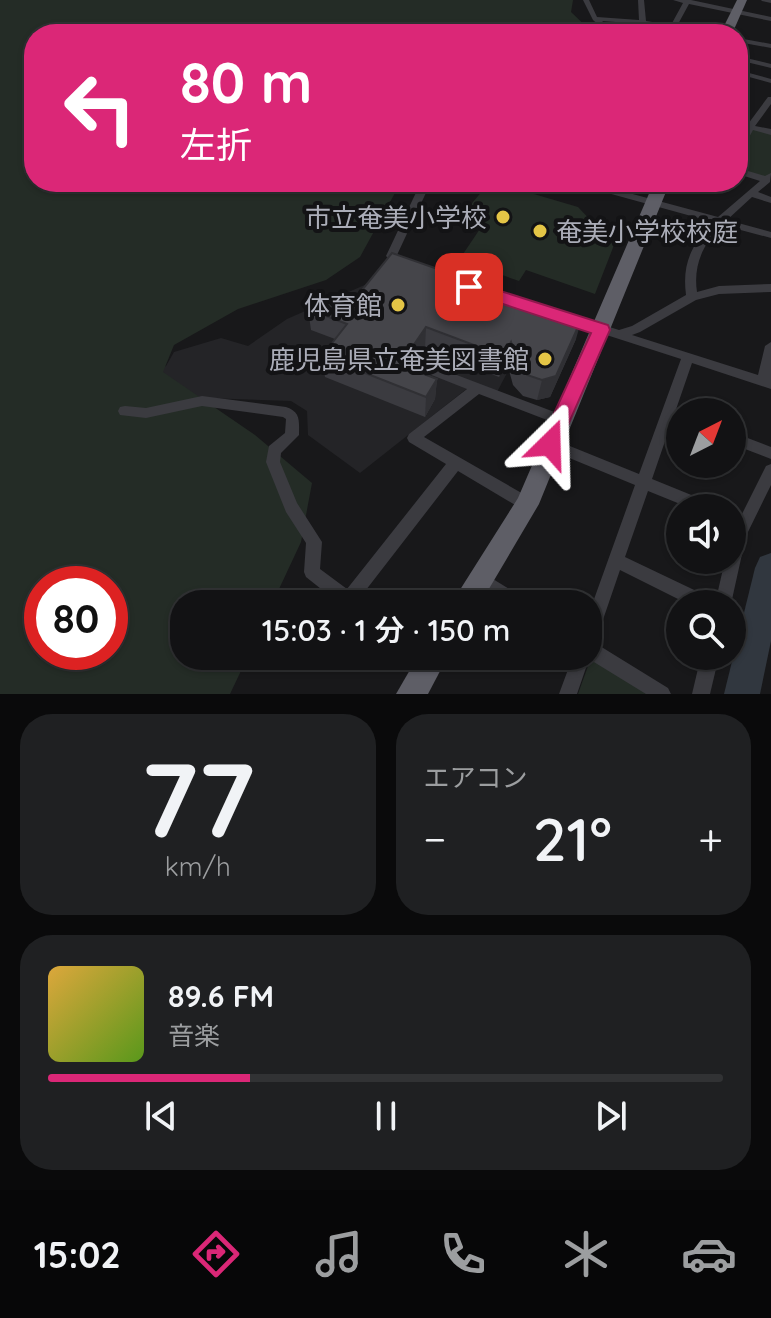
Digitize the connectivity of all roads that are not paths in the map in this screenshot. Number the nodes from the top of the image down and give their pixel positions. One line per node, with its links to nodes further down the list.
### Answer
1 (586, 0): 9 (street)
2 (641, 0): 11 (street)
3 (676, 0): 6 (street)
4 (742, 0): 8 (highway)
5 (764, 0): 7 (street)
6 (687, 1): 8 (street); 14 (street)
7 (771, 1)
8 (736, 12): 10 (street); 15 (highway)
9 (595, 19): 11 (street); 12 (street)
10 (771, 19)
11 (643, 22): 13 (street)
12 (601, 24)
13 (650, 24)
14 (675, 24)
15 (731, 24)
16 (748, 42): 17 (street)
17 (771, 46)
18 (748, 60): 19 (street)
19 (771, 66)
20 (748, 75): 21 (street)
21 (771, 81)
22 (771, 99): 23 (street)
23 (750, 127): 24 (street); 25 (street)
24 (748, 131)
25 (771, 132)
26 (748, 173): 27 (street)
27 (769, 178): 31 (street)
28 (421, 192): 36 (street)
29 (621, 192): 33 (street)
30 (657, 192): 33 (highway)
31 (750, 193): 32 (street); 34 (street)
32 (771, 200)
33 (652, 203): 34 (street); 40 (highway)
34 (720, 221): 35 (street); 39 (street)
35 (771, 235)
36 (409, 267)
37 (450, 281): 40 (street)
38 (771, 288): 39 (street)
39 (692, 297): 40 (street)
40 (610, 332): 42 (street); 48 (highway)
41 (771, 346): 44 (street)
42 (688, 356): 44 (street); 46 (street)
43 (433, 371): 45 (street)
44 (767, 383)
45 (477, 388): 48 (street); 53 (street)
46 (678, 398)
47 (125, 411): 61 (street)
48 (560, 420): 51 (highway)
49 (666, 433): 55 (street)
50 (746, 443): 52 (street)
51 (550, 444): 55 (street); 57 (highway)
52 (771, 453)
53 (456, 462): 57 (street); 62 (street)
54 (771, 470): 58 (street)
55 (643, 482): 56 (street); 59 (street)
56 (672, 494)
57 (527, 504): 60 (highway)
58 (746, 509)
59 (615, 560): 65 (street); 66 (street)
60 (480, 579): 63 (highway); 64 (street)
61 (335, 590)
62 (360, 590)
63 (473, 590)
64 (497, 590)
65 (676, 590)
66 (602, 598)
67 (602, 658): 73 (street)
68 (423, 670): 71 (highway)
69 (577, 670): 72 (street)
70 (707, 670): 74 (street)
71 (411, 694)
72 (568, 694)
73 (662, 694)
74 (701, 694)

